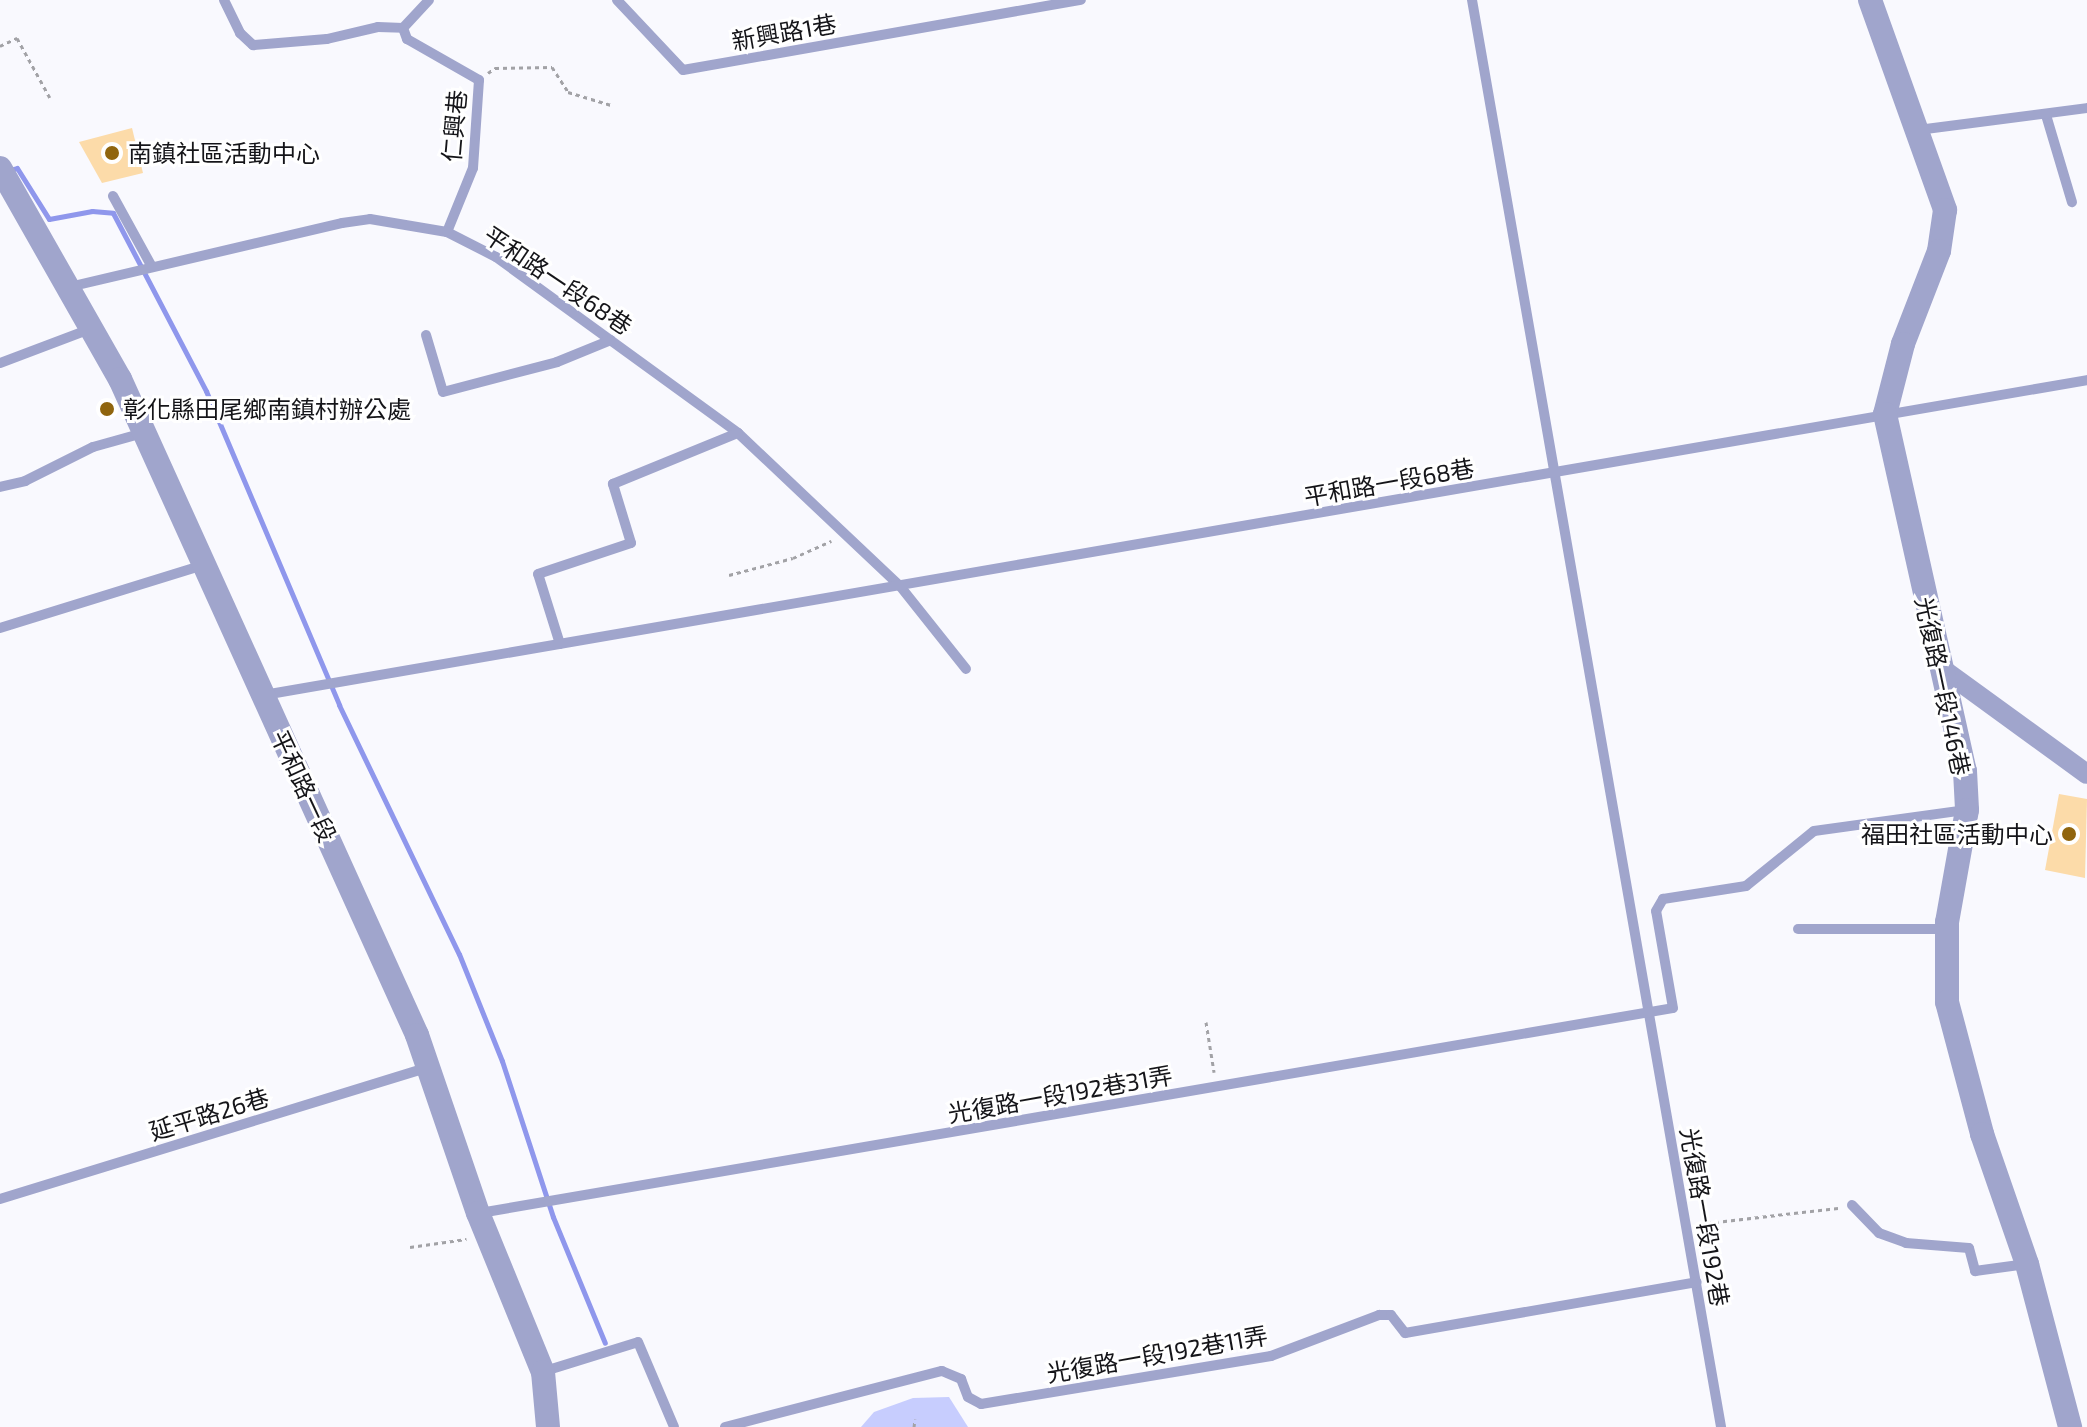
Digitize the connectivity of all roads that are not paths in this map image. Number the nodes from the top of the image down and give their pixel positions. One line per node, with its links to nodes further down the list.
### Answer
1 (224, 0): 7 (lane)
2 (429, 0): 7 (lane)
3 (617, 0): 4 (lane, 新興路1巷)
4 (1081, 0)
5 (1472, 0): 25 (lane, 光復路一段192巷)
6 (1870, 0): 10 (street)
7 (403, 28): 14 (lane, 仁興巷)
8 (2087, 108): 9 (lane)
9 (2046, 115): 10 (lane); 13 (lane)
10 (1918, 130): 22 (street)
11 (0, 168): 16 (street, 平和路一段)
12 (113, 196): 15 (lane)
13 (2072, 202)
14 (447, 232): 15 (lane, 平和路一段68巷); 19 (lane, 平和路一段68巷)
15 (151, 265): 16 (lane, 平和路一段68巷)
16 (69, 287): 17 (street, 平和路一段)
17 (92, 328): 20 (lane); 23 (street, 平和路一段)
18 (426, 335): 19 (lane)
19 (611, 340): 24 (lane, 平和路一段68巷)
20 (0, 363)
21 (2087, 380): 22 (lane, 平和路一段68巷)
22 (1885, 414): 25 (lane, 平和路一段68巷); 31 (street, 光復路一段146巷)
23 (145, 433): 26 (lane); 27 (street, 平和路一段)
24 (738, 433): 28 (lane, 平和路一段68巷); 30 (lane)
25 (1553, 474): 28 (lane, 平和路一段68巷); 38 (lane, 光復路一段192巷)
26 (0, 487)
27 (203, 565): 29 (lane); 33 (street, 平和路一段)
28 (900, 586): 30 (lane, 平和路一段68巷); 32 (lane)
29 (0, 628)
30 (560, 644): 33 (lane, 平和路一段68巷)
31 (1941, 668): 34 (street); 35 (street, 光復路一段146巷)
32 (966, 669)
33 (262, 695): 39 (street, 平和路一段)
34 (2087, 774)
35 (1967, 810): 37 (street, 光復路一段146巷); 38 (lane)
36 (1798, 929): 37 (lane)
37 (1947, 929): 43 (street, 光復路一段146巷)
38 (1649, 1014): 42 (lane, 光復路一段192巷31弄); 44 (lane, 光復路一段192巷)
39 (430, 1067): 40 (lane, 延平路26巷); 42 (street, 平和路一段)
40 (0, 1199)
41 (1852, 1205): 43 (lane)
42 (482, 1225): 45 (street, 平和路一段)
43 (2027, 1264): 51 (street, 光復路一段146巷)
44 (1697, 1282): 49 (lane, 光復路一段192巷11弄); 50 (lane, 光復路一段192巷)
45 (543, 1372): 46 (street, 平和路一段); 48 (lane)
46 (548, 1416): 47 (lane)
47 (564, 1427)
48 (674, 1427)
49 (725, 1427)
50 (1721, 1427)
51 (2070, 1427)

